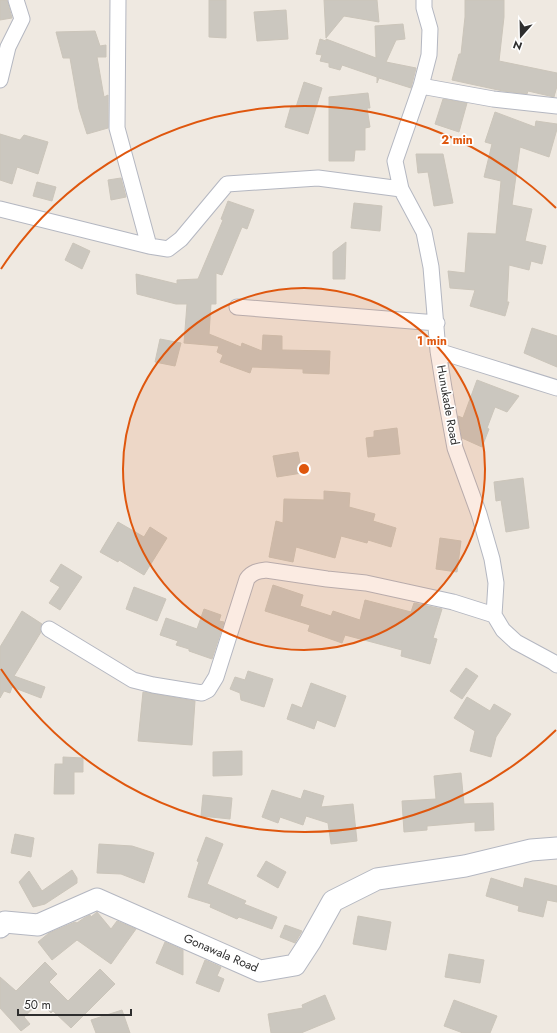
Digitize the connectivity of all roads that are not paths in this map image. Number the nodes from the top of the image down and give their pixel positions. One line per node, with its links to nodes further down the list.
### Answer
1 (16, 0): 4 (street)
2 (118, 0): 9 (street)
3 (424, 0): 5 (street, Hunukade Road)
4 (0, 80)
5 (420, 86): 6 (street); 7 (street, Hunukade Road)
6 (557, 106)
7 (401, 188): 9 (street); 11 (street, Hunukade Road)
8 (0, 209): 9 (street)
9 (148, 246)
10 (237, 307): 11 (street)
11 (437, 323): 12 (street, Hunukade Road)
12 (438, 351): 13 (street); 14 (street, Hunukade Road)
13 (557, 388)
14 (494, 615): 15 (street); 16 (street)
15 (49, 629)
16 (557, 665)
17 (557, 848): 18 (street, Gonawala Road)
18 (0, 927)

